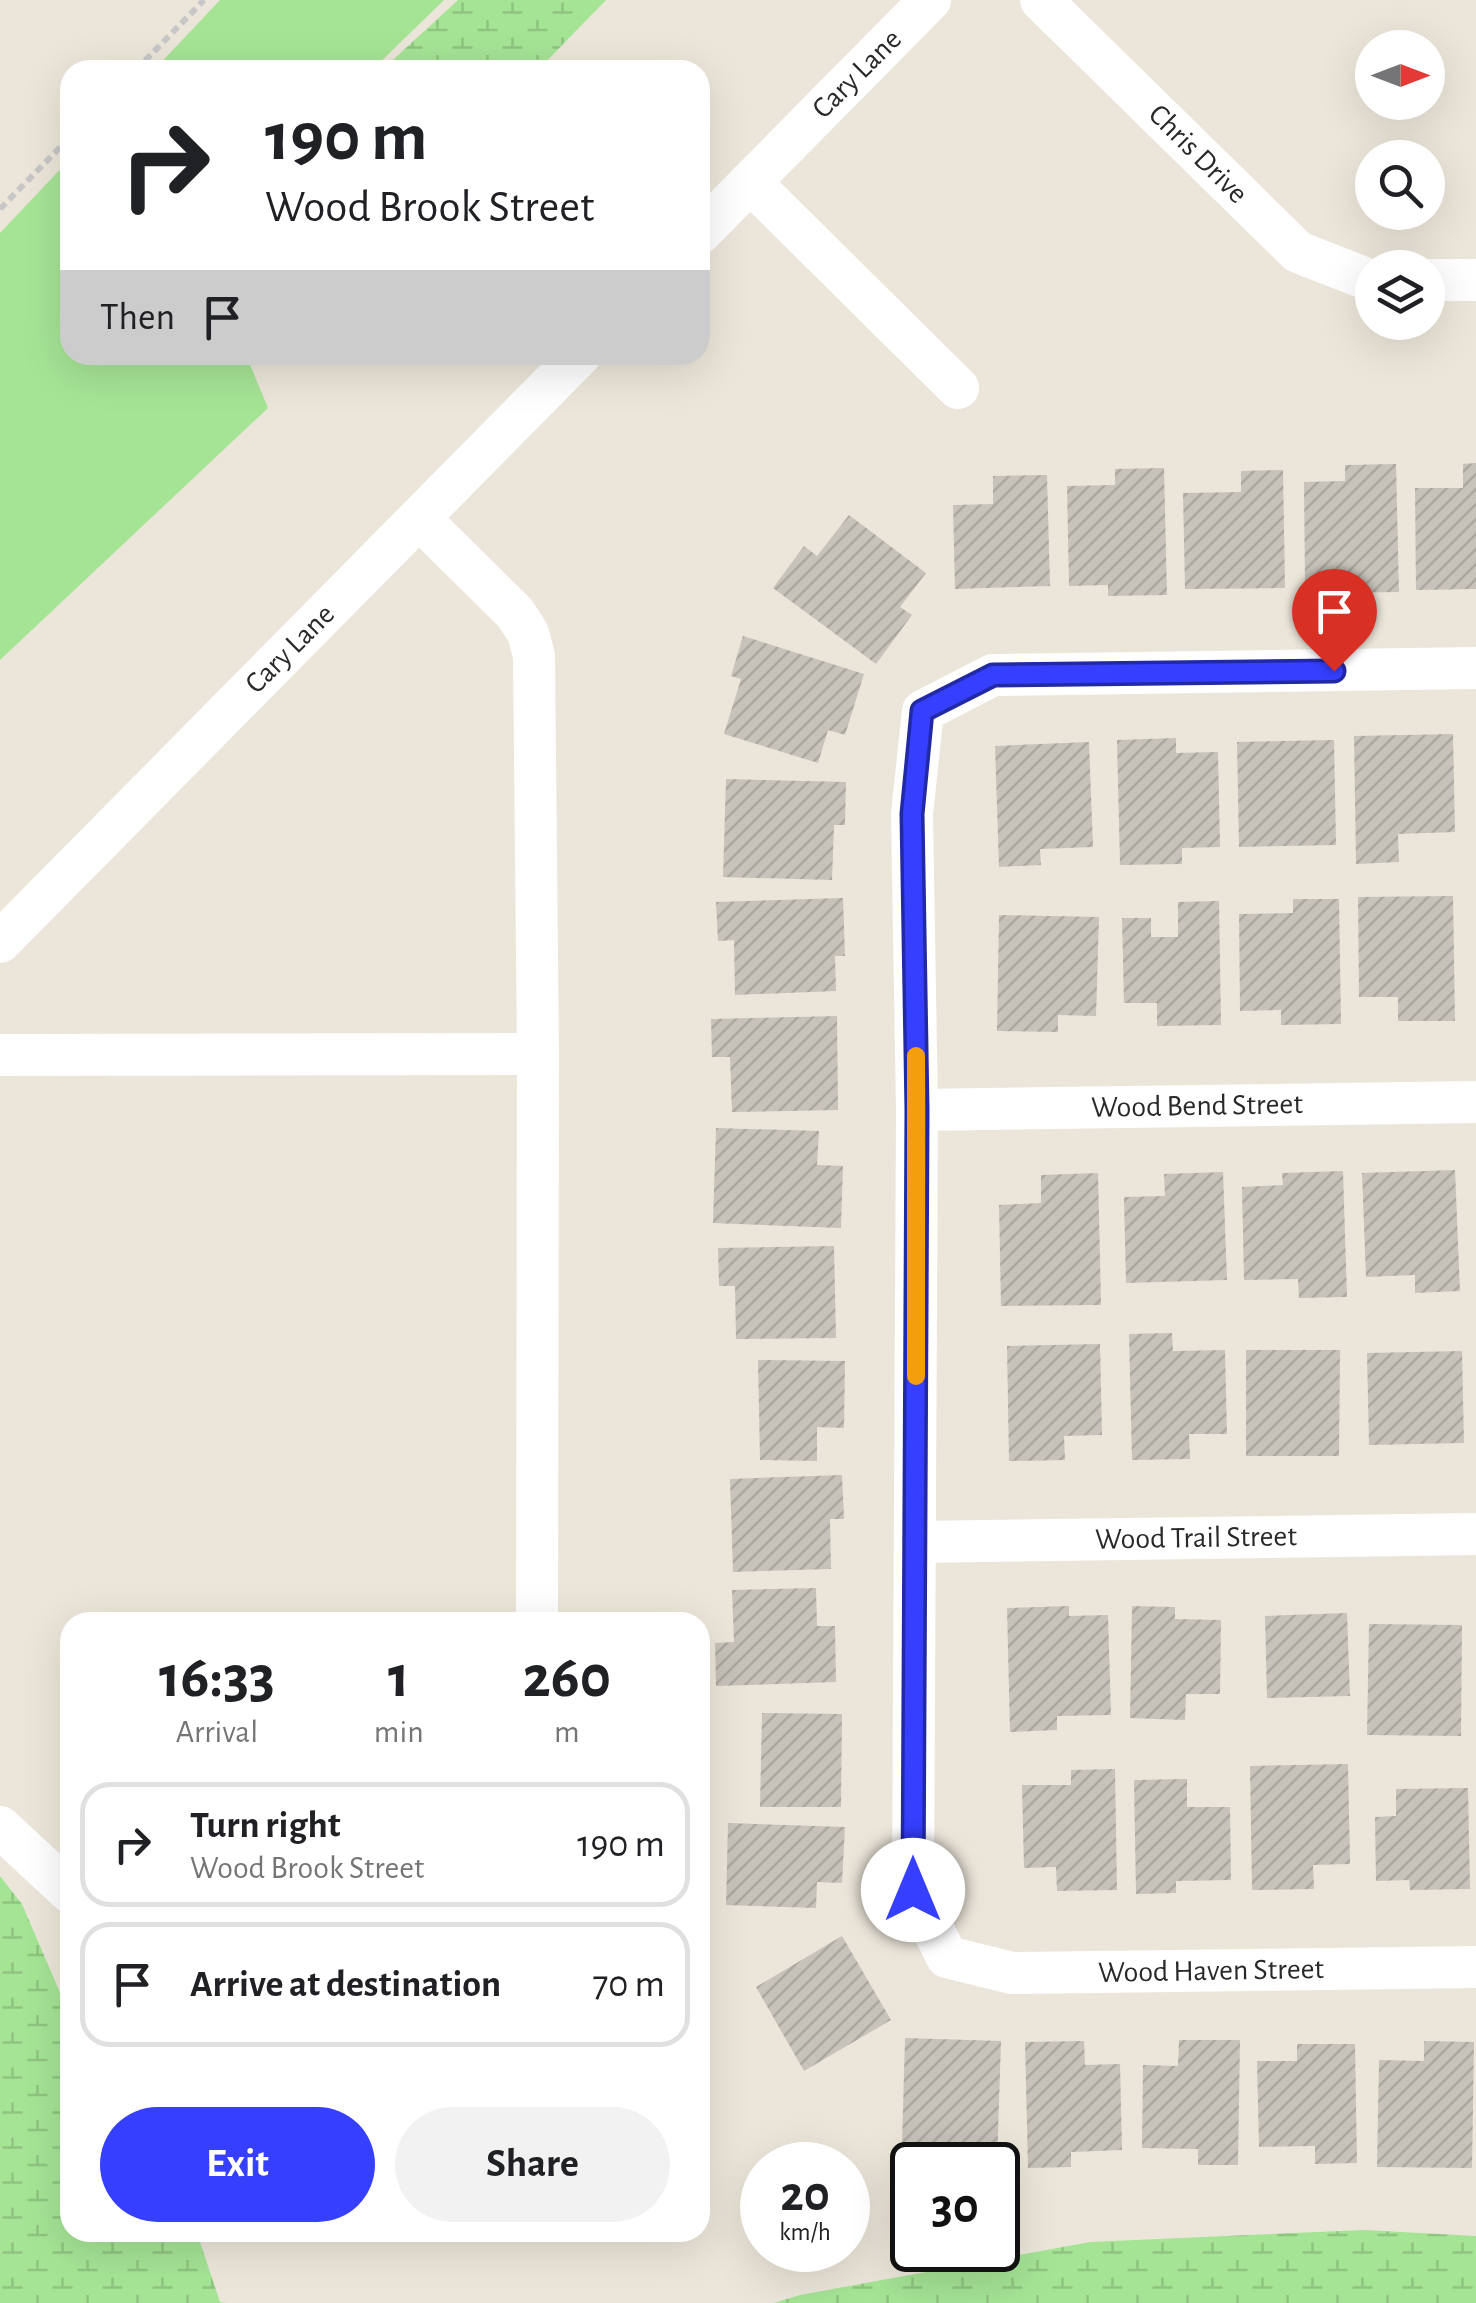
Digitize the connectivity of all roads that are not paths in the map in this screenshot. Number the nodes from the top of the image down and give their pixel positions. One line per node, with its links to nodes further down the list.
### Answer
1 (930, 0): 3 (street, Cary Lane)
2 (1042, 0): 5 (street, Chris Drive)
3 (750, 182): 4 (street, Cary Lane); 9 (street)
4 (710, 223)
5 (1355, 274)
6 (1445, 280): 7 (street)
7 (1476, 280)
8 (570, 365): 10 (street, Cary Lane)
9 (958, 388)
10 (419, 518): 12 (street, Cary Lane); 13 (street)
11 (1476, 668): 16 (street)
12 (0, 942)
13 (538, 1054): 14 (street); 19 (street)
14 (0, 1056)
15 (1476, 1102): 16 (street, Wood Bend Street)
16 (917, 1110): 18 (street)
17 (1476, 1534): 18 (street, Wood Trail Street)
18 (915, 1542): 22 (street, Wood Haven Street)
19 (536, 1612)
20 (0, 1827): 21 (street)
21 (60, 1883)
22 (1476, 1968)

